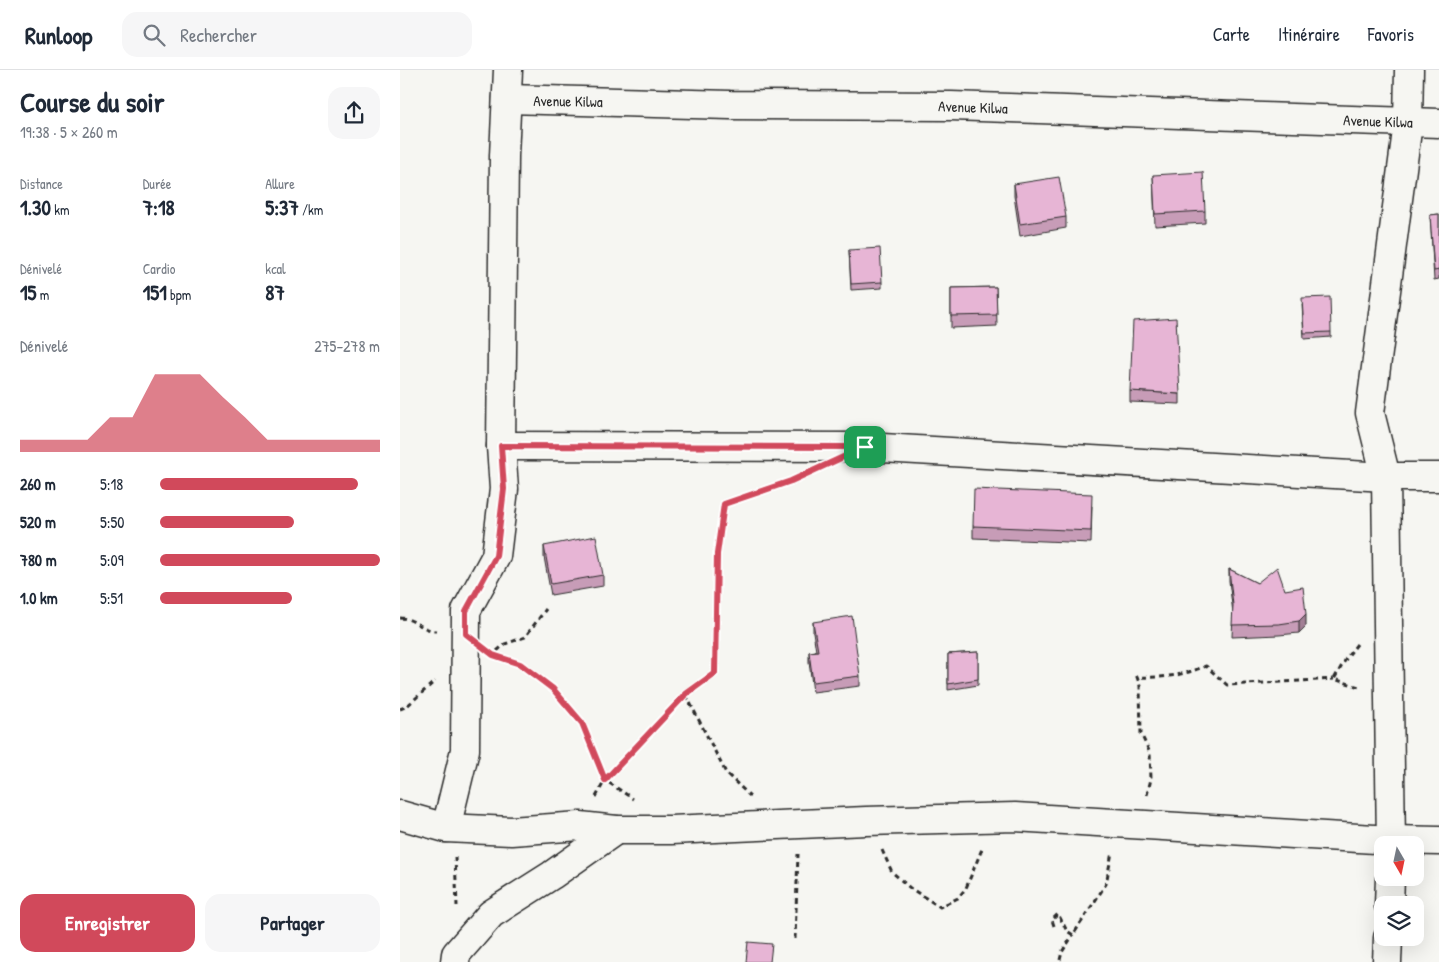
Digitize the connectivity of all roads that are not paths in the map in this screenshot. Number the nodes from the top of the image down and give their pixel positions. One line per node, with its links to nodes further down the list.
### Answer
1 (508, 70): 3 (street)
2 (1409, 70): 4 (street)
3 (507, 99): 4 (street, Avenue Kilwa); 6 (street)
4 (1408, 123): 5 (street, Avenue Kilwa); 7 (street)
5 (1439, 123)
6 (501, 446): 7 (street); 10 (street)
7 (1386, 477): 8 (street); 12 (street)
8 (1439, 477)
9 (400, 815): 10 (street)
10 (446, 828): 11 (street)
11 (616, 830): 13 (street); 17 (street)
12 (1391, 836)
13 (1374, 841)
14 (1424, 841): 15 (street)
15 (1439, 841)
16 (1388, 946): 18 (street)
17 (456, 958)
18 (1387, 962)

